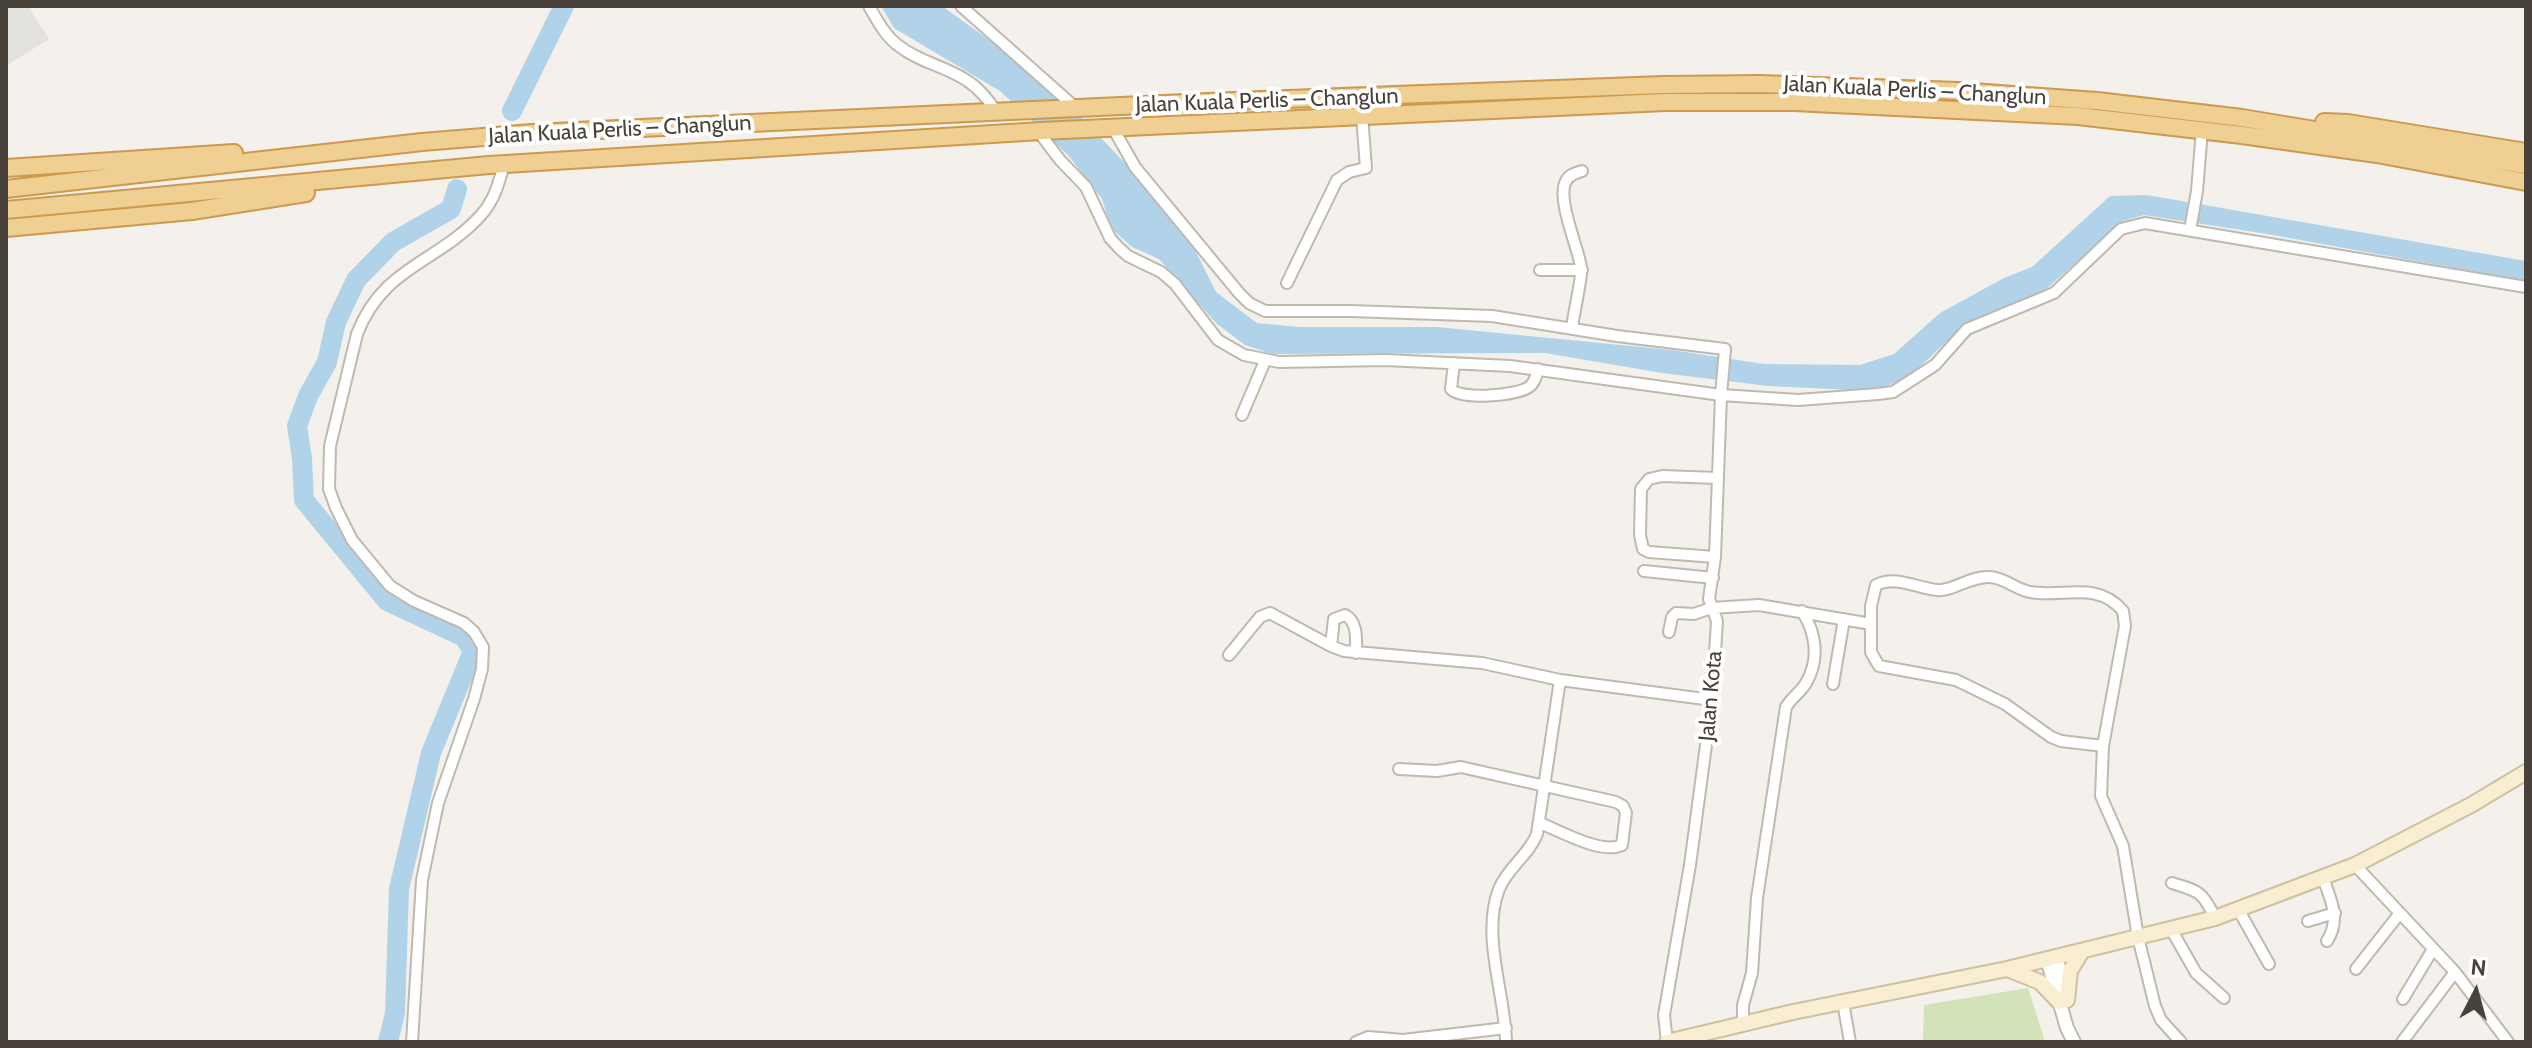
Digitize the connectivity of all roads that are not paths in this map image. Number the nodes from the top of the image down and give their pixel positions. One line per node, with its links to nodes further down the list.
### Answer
1 (869, 6): 4 (street)
2 (961, 6): 3 (street)
3 (1075, 108): 4 (highway, Jalan Kuala Perlis – Changlun); 6 (highway, Jalan Kuala Perlis – Changlun)
4 (999, 112): 10 (highway, Jalan Kuala Perlis – Changlun)
5 (1362, 115): 7 (highway, Jalan Kuala Perlis – Changlun); 8 (highway, Jalan Kuala Perlis – Changlun); 23 (street)
6 (2242, 118): 11 (highway); 16 (highway, Jalan Kuala Perlis – Changlun)
7 (1107, 129): 9 (highway, Jalan Kuala Perlis – Changlun); 25 (street)
8 (2202, 130): 16 (highway, Jalan Kuala Perlis – Changlun); 19 (street)
9 (1040, 131): 12 (highway, Jalan Kuala Perlis – Changlun); 26 (street)
10 (411, 143): 13 (highway); 17 (highway, Jalan Kuala Perlis – Changlun)
11 (2526, 152)
12 (497, 165): 14 (highway, Jalan Kuala Perlis – Changlun); 77 (street)
13 (6, 166)
14 (449, 170): 18 (highway, Jalan Kuala Perlis – Changlun); 20 (highway)
15 (1582, 171): 22 (street)
16 (2525, 178)
17 (6, 189)
18 (6, 210)
19 (2191, 227): 24 (street); 29 (street)
20 (6, 228)
21 (1540, 270): 22 (street)
22 (1582, 270): 25 (street)
23 (1287, 283)
24 (2526, 287)
25 (1572, 329): 29 (street, Jalan Kota)
26 (1265, 361): 27 (street); 30 (street)
27 (1454, 363): 28 (street); 28 (street)
28 (1538, 369): 29 (street)
29 (1721, 395): 31 (street, Jalan Kota)
30 (1242, 415)
31 (1718, 478): 32 (street, Jalan Kota); 32 (street)
32 (1715, 557): 34 (street, Jalan Kota)
33 (1644, 571): 34 (street)
34 (1713, 578): 35 (street, Jalan Kota)
35 (1711, 608): 36 (street); 39 (street); 45 (street, Jalan Kota)
36 (1802, 611): 37 (street); 73 (street)
37 (1844, 619): 38 (street); 44 (street)
38 (1871, 624): 46 (street); 46 (street)
39 (1669, 632)
40 (1331, 646): 41 (street); 41 (street); 42 (street)
41 (1356, 653): 43 (street)
42 (1229, 655)
43 (1560, 680): 45 (street); 49 (street)
44 (1833, 684)
45 (1712, 700): 80 (street, Jalan Kota)
46 (2103, 746): 60 (street)
47 (1399, 769): 49 (street)
48 (2526, 772): 51 (main road)
49 (1545, 786): 50 (street); 50 (street)
50 (1540, 823): 75 (street)
51 (2355, 865): 52 (main road); 56 (street)
52 (2323, 878): 54 (main road); 55 (street)
53 (2172, 883): 57 (street)
54 (2238, 909): 57 (main road); 65 (street)
55 (2335, 913): 58 (street); 61 (street)
56 (2400, 913): 62 (street); 67 (street)
57 (2215, 918): 59 (main road)
58 (2308, 921)
59 (2171, 929): 60 (main road); 69 (street)
60 (2138, 937): 63 (main road); 83 (street)
61 (2327, 941)
62 (2433, 949): 68 (street); 70 (street)
63 (2082, 951): 64 (main road); 71 (main road)
64 (2052, 958): 66 (main road); 71 (street)
65 (2269, 964)
66 (2007, 969): 71 (main road); 72 (main road)
67 (2356, 969)
68 (2455, 972): 84 (street); 85 (street)
69 (2224, 998)
70 (2403, 999)
71 (2063, 1001): 76 (street)
72 (1843, 1002): 73 (main road); 82 (street)
73 (1743, 1023): 74 (main road)
74 (1724, 1027): 80 (main road); 81 (street)
75 (1506, 1028): 78 (street); 79 (street)
76 (2074, 1039)
77 (412, 1042)
78 (1356, 1042)
79 (1506, 1042)
80 (1667, 1042)
81 (1729, 1042)
82 (1850, 1042)
83 (2181, 1042)
84 (2402, 1042)
85 (2508, 1042)

